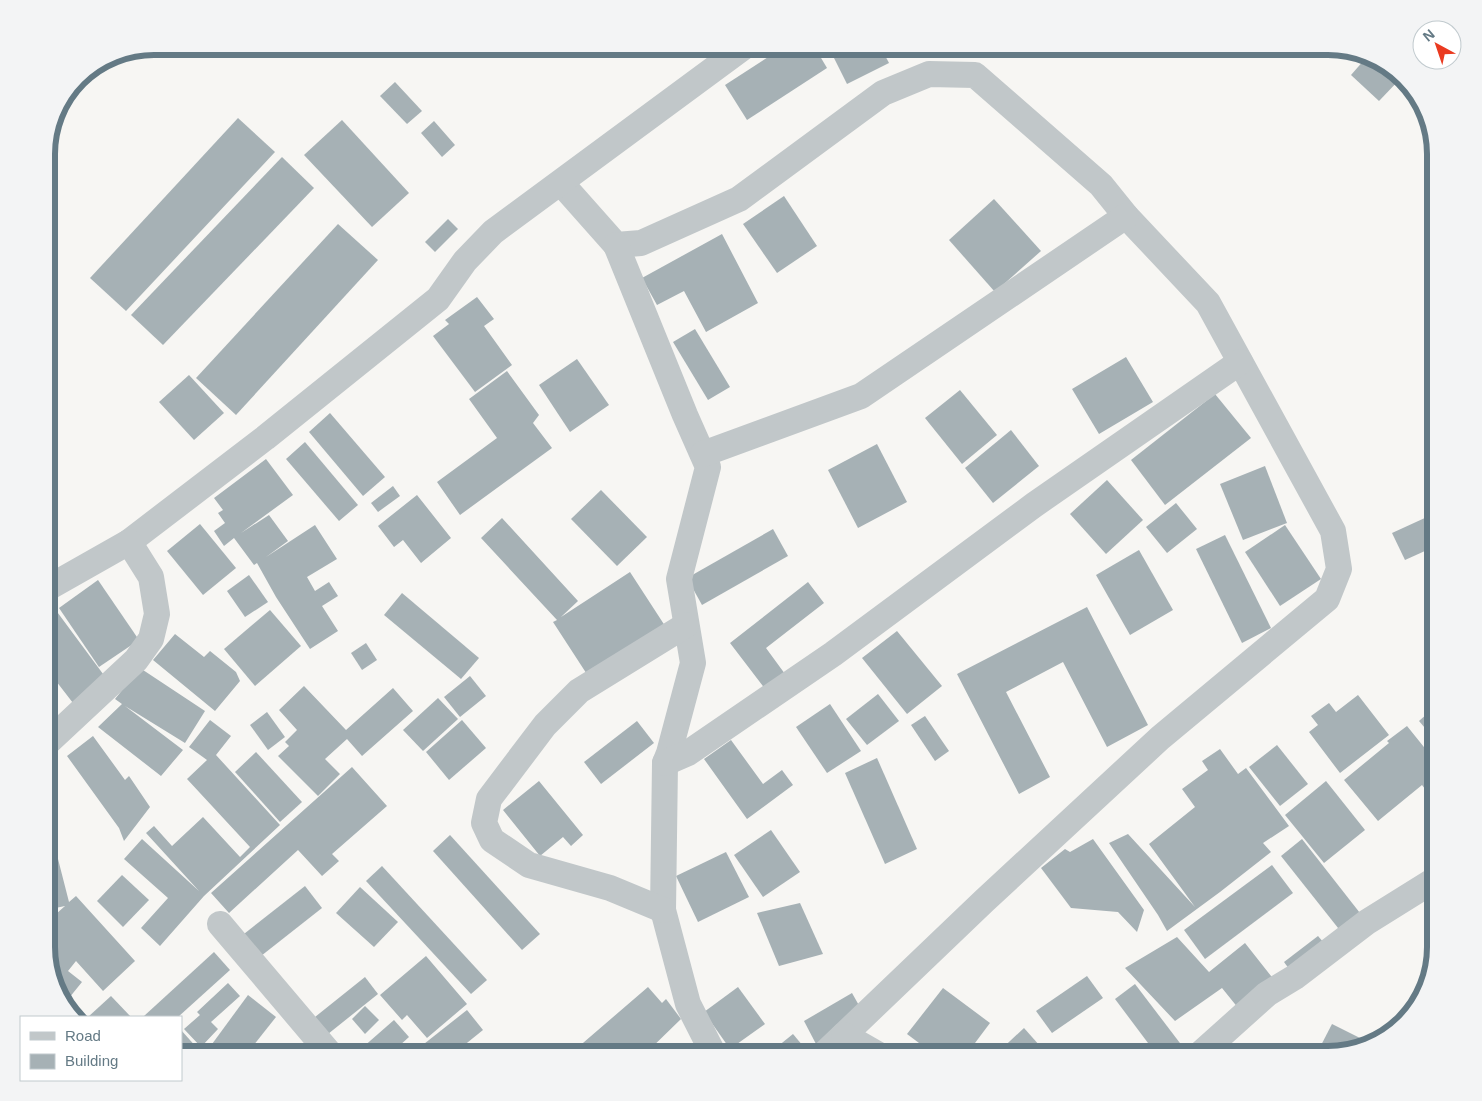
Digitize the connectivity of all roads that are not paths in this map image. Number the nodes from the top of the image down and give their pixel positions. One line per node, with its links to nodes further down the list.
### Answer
1 (733, 55): 2 (street)
2 (561, 183): 4 (street); 7 (street)
3 (1126, 216): 4 (street); 5 (street); 6 (street)
4 (616, 245): 6 (street)
5 (1240, 362): 11 (street); 15 (street)
6 (703, 454): 9 (street)
7 (129, 542): 8 (street); 10 (street)
8 (55, 584)
9 (686, 625): 11 (street); 13 (street)
10 (55, 736)
11 (665, 763): 13 (street)
12 (1427, 885): 20 (street)
13 (664, 910): 17 (street)
14 (220, 924): 16 (street)
15 (844, 1035): 18 (street); 19 (street)
16 (323, 1046)
17 (709, 1046)
18 (832, 1046)
19 (863, 1046)
20 (1209, 1046)

